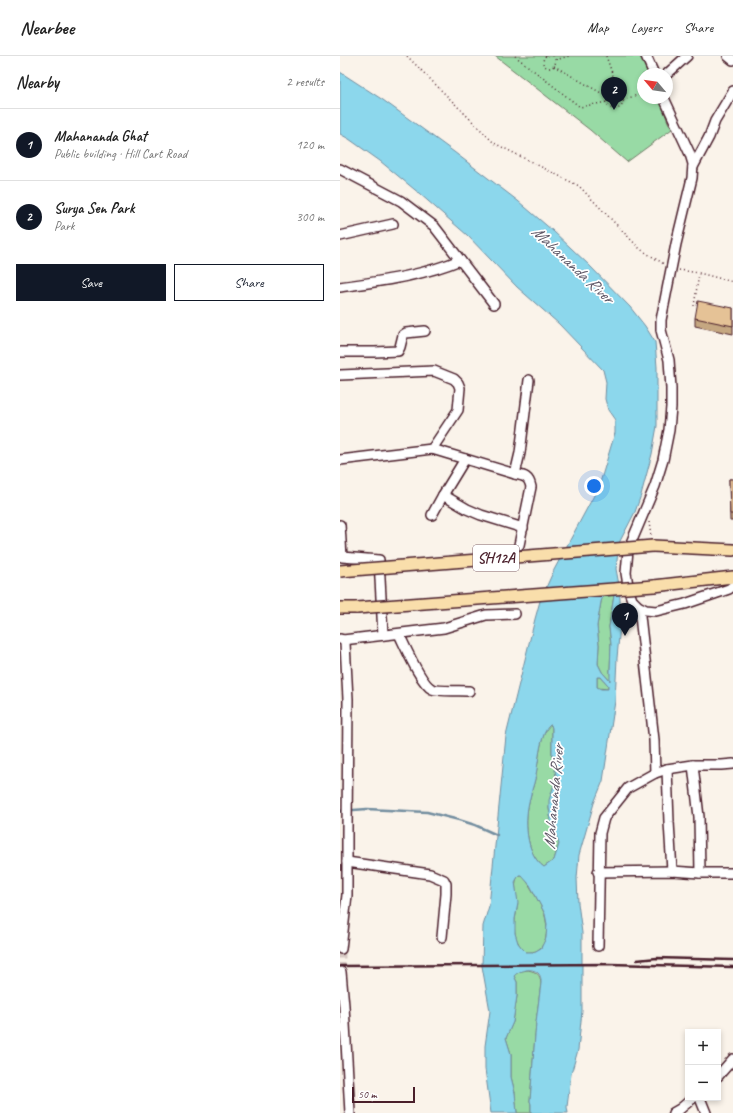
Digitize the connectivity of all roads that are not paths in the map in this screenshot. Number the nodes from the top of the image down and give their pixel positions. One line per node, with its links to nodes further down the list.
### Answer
1 (646, 56): 5 (street)
2 (686, 56): 6 (street)
3 (728, 56): 4 (street)
4 (733, 60)
5 (651, 68)
6 (673, 68)
7 (733, 91): 9 (street)
8 (667, 104): 9 (street)
9 (693, 167): 33 (street)
10 (340, 168): 13 (street)
11 (393, 224): 12 (street)
12 (340, 236)
13 (460, 260): 14 (street); 15 (street)
14 (340, 287)
15 (494, 304)
16 (425, 331): 17 (street)
17 (340, 352)
18 (340, 375): 20 (street)
19 (529, 380): 23 (street)
20 (432, 449): 21 (street); 22 (street)
21 (465, 459): 23 (street); 24 (street)
22 (340, 460)
23 (516, 474): 27 (street)
24 (443, 495): 25 (street); 27 (street)
25 (432, 515)
26 (340, 525): 37 (street)
27 (523, 528): 28 (street)
28 (519, 544)
29 (733, 550): 30 (main road, SH12A, bridge)
30 (340, 571)
31 (733, 577): 34 (main road, bridge)
32 (733, 586): 33 (street)
33 (639, 607): 44 (street)
34 (340, 608)
35 (515, 614): 36 (street)
36 (399, 634): 37 (street); 39 (street)
37 (383, 635): 38 (street)
38 (341, 639): 40 (street)
39 (469, 690)
40 (343, 761): 45 (street)
41 (692, 764): 42 (street); 43 (street); 48 (street)
42 (733, 764)
43 (667, 769): 44 (street); 46 (street)
44 (654, 773): 47 (street)
45 (345, 858): 50 (street); 52 (street)
46 (672, 871): 47 (street); 48 (street)
47 (598, 872): 51 (street)
48 (700, 873): 49 (street)
49 (733, 873)
50 (442, 937)
51 (598, 946)
52 (341, 949)
53 (341, 972): 58 (street)
54 (733, 1059): 55 (street)
55 (721, 1073)
56 (689, 1101): 59 (street)
57 (701, 1101): 60 (street)
58 (350, 1113)
59 (673, 1113)
60 (706, 1113)

